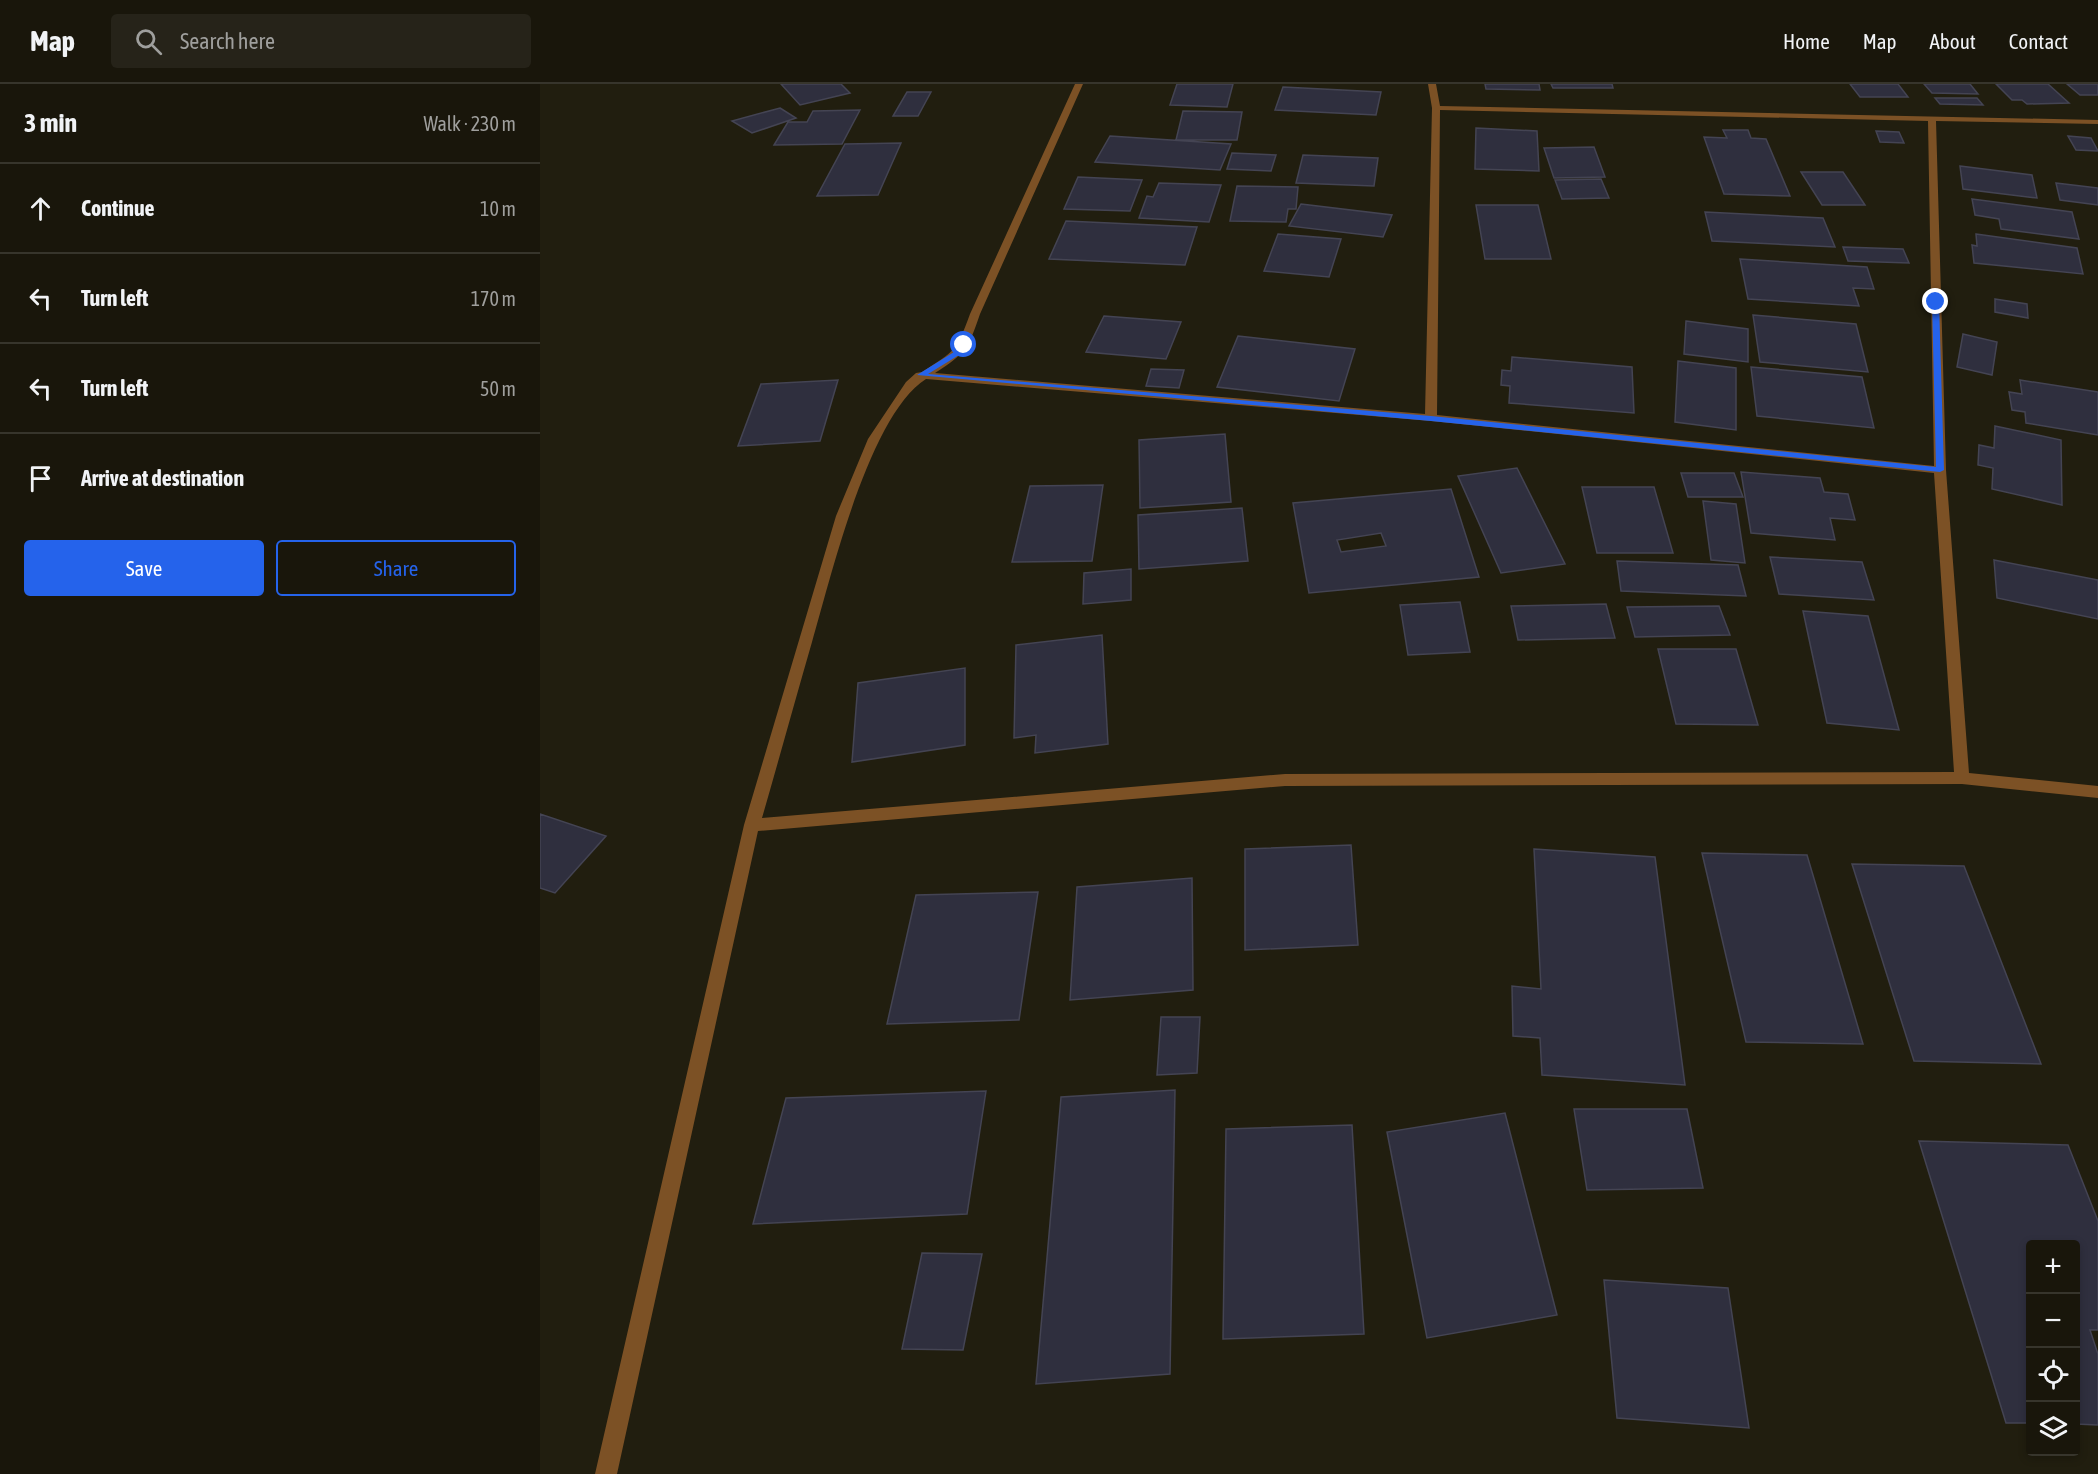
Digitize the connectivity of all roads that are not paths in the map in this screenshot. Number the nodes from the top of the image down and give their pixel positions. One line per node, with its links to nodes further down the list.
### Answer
1 (1079, 84): 6 (street)
2 (1432, 84): 3 (street)
3 (1436, 108): 4 (street); 7 (street)
4 (1932, 118): 5 (street); 8 (street)
5 (2098, 122)
6 (920, 375): 7 (street); 11 (street)
7 (1431, 418): 8 (street)
8 (1940, 470): 9 (street)
9 (1962, 778): 10 (street); 11 (street)
10 (2098, 792)
11 (753, 825): 12 (street)
12 (606, 1474)

